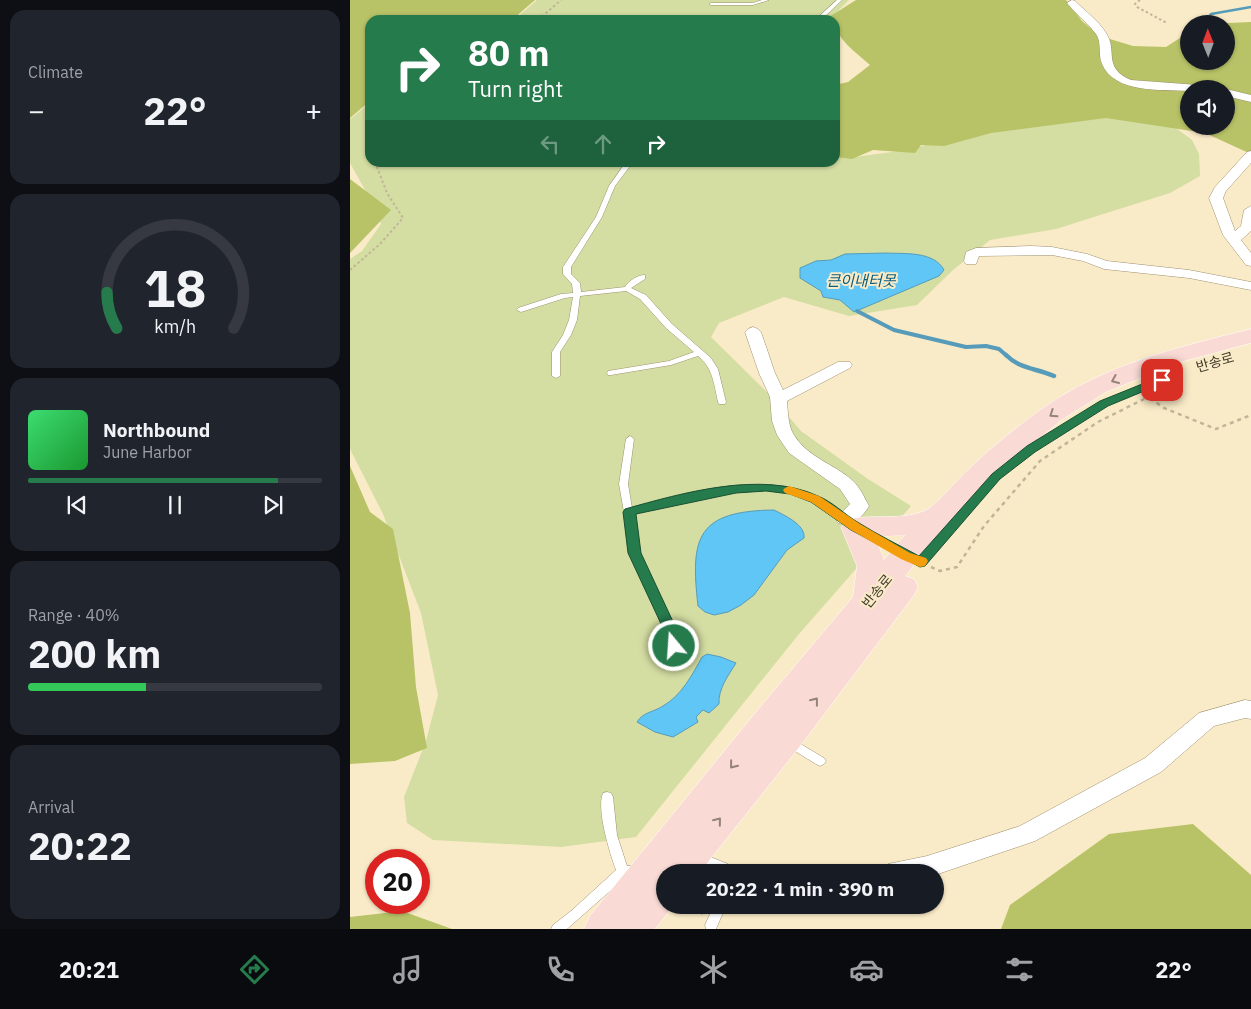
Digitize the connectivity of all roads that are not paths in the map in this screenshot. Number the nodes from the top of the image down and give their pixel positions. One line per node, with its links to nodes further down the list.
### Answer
1 (768, 0): 4 (lane)
2 (840, 0): 5 (lane)
3 (1072, 3): 6 (street)
4 (710, 4)
5 (824, 15)
6 (1180, 87)
7 (1235, 94): 8 (street)
8 (1251, 98)
9 (1251, 155): 12 (street)
10 (626, 167): 18 (lane)
11 (1251, 210): 12 (street)
12 (1233, 240): 14 (street)
13 (971, 261): 16 (street)
14 (1251, 262)
15 (642, 277): 17 (lane)
16 (1251, 286)
17 (628, 289): 18 (lane); 22 (lane)
18 (577, 294): 19 (lane); 25 (lane)
19 (521, 310)
20 (753, 332): 26 (street)
21 (1247, 347): 30 (main road, 반송로, one-way to 30); 32 (main road, 반송로)
22 (698, 353): 24 (lane); 27 (lane)
23 (844, 365): 26 (street)
24 (612, 373)
25 (556, 376)
26 (779, 399): 31 (street)
27 (722, 402)
28 (630, 439): 29 (lane)
29 (629, 512): 31 (lane); 34 (lane)
30 (938, 516): 31 (main road); 32 (main road, 반송로)
31 (850, 523): 32 (lane); 33 (main road)
32 (913, 559): 33 (main road, 반송로); 36 (main road, 반송로, one-way to 32)
33 (868, 602): 40 (main road, 반송로, one-way to 40)
34 (674, 646)
35 (1251, 710): 42 (street)
36 (785, 740): 37 (lane); 41 (main road, 반송로, one-way to 36)
37 (820, 761)
38 (607, 797): 39 (lane)
39 (657, 864)
40 (686, 864)
41 (687, 864)
42 (936, 864)
43 (656, 882): 46 (lane)
44 (656, 891): 47 (main road, 반송로)
45 (656, 900): 48 (main road, 반송로)
46 (557, 929)
47 (604, 929)
48 (630, 929)

